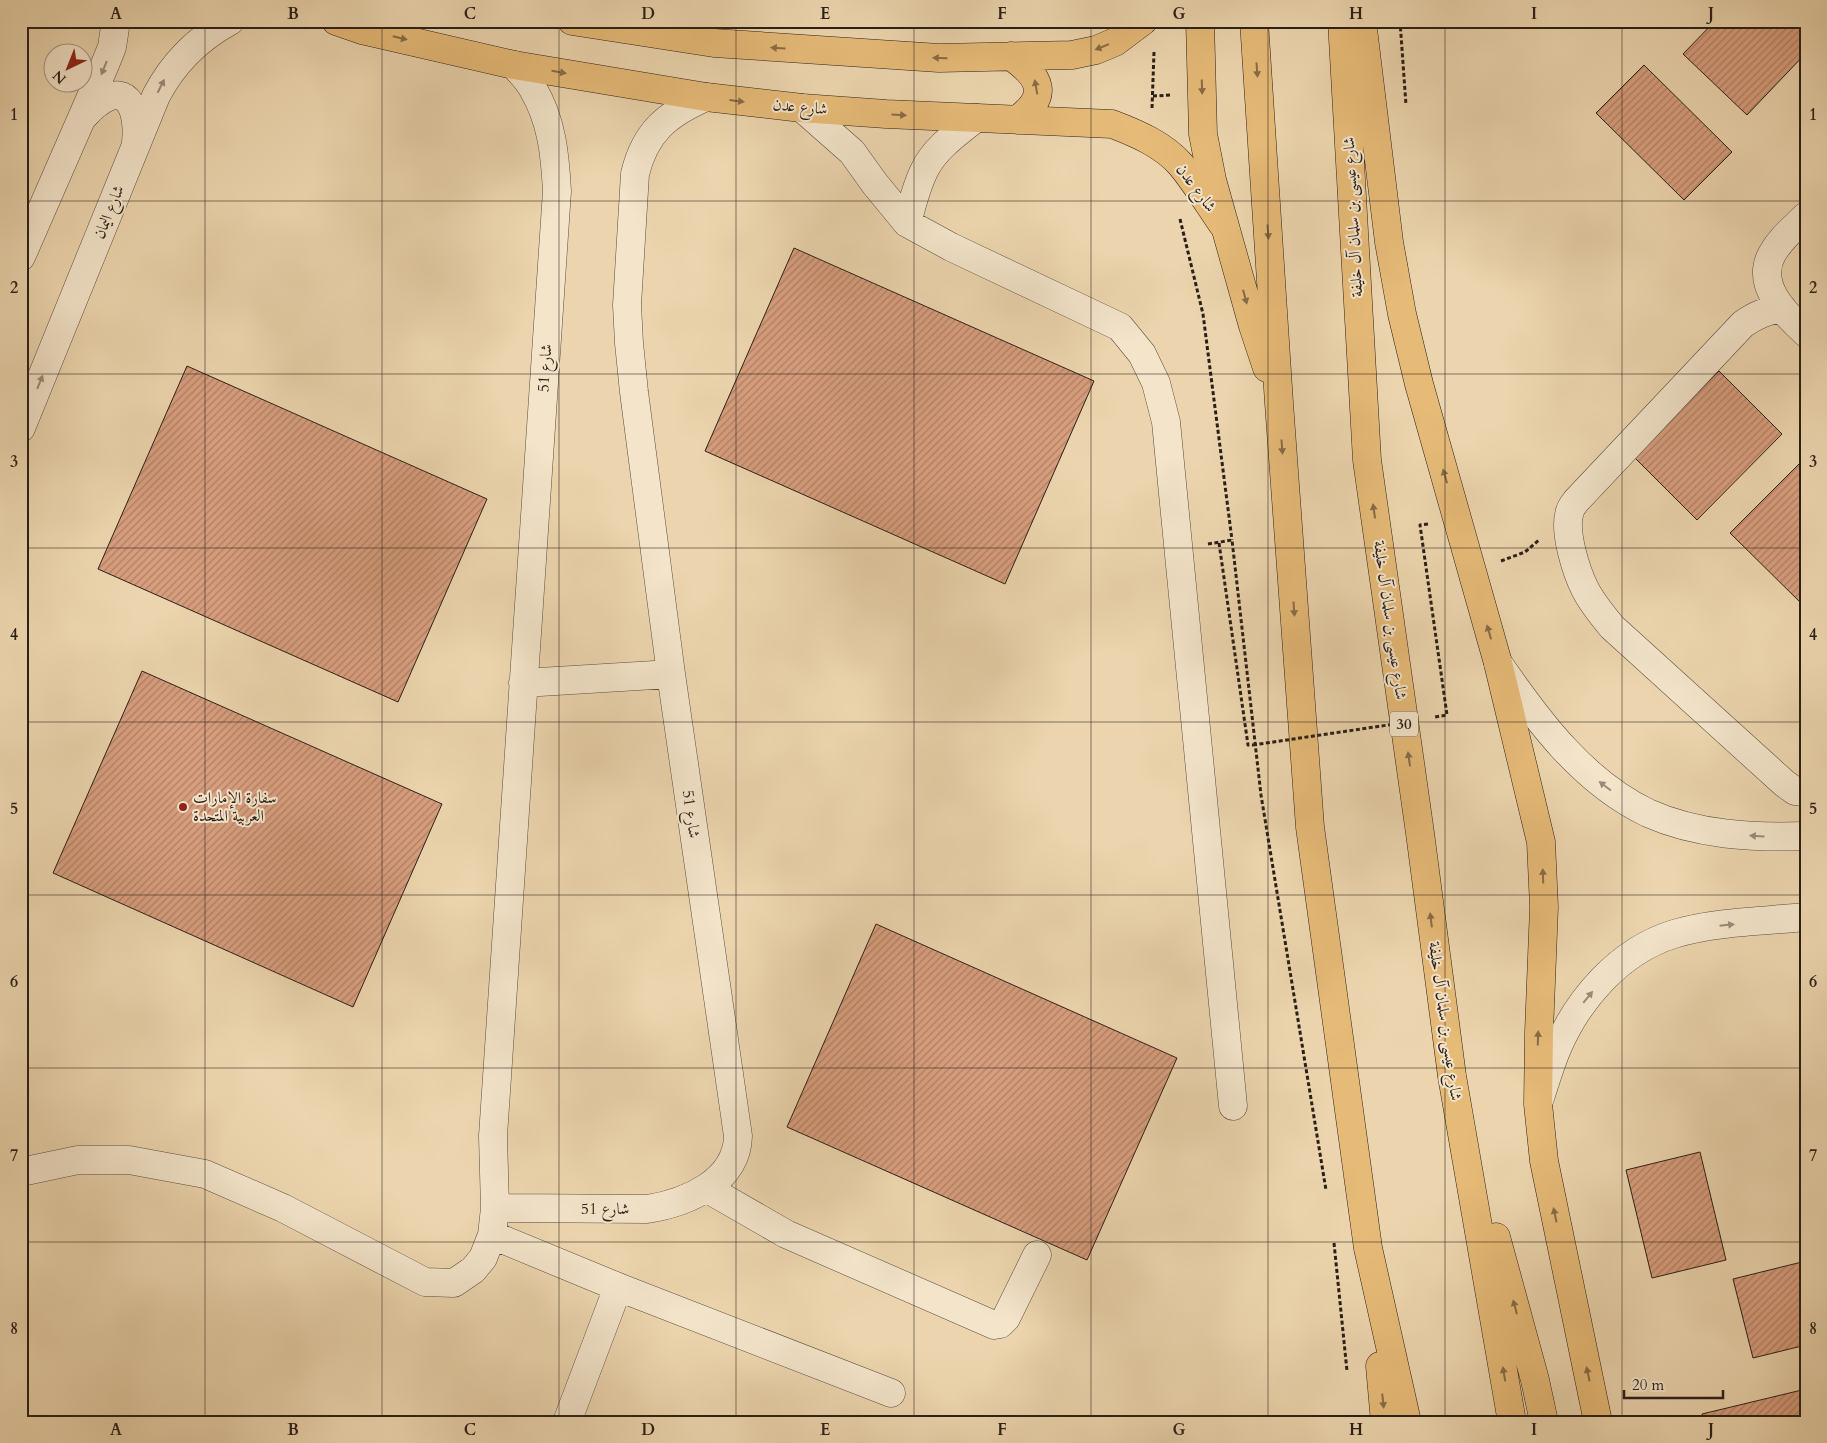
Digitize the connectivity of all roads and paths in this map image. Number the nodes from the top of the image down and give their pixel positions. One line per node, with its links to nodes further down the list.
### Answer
1 (116, 21): 19 (street, one-way to 19)
2 (230, 21): 22 (street, شارع اليمان, one-way to 2)
3 (336, 21): 11 (main road, شارع عدن)
4 (430, 21): 12 (main road)
5 (572, 21): 14 (main road, one-way to 5)
6 (1143, 21): 14 (main road, one-way to 14)
7 (1200, 21): 26 (main road, one-way to 26)
8 (1254, 21): 30 (main road, one-way to 30)
9 (1342, 21): 44 (main road, شارع عيسى بن سلمان آل خليفة / 30, one-way to 9)
10 (1362, 21): 36 (main road, one-way to 10)
11 (371, 26): 12 (main road, شارع عدن, one-way to 12)
12 (446, 49): 15 (main road, شارع عدن)
13 (1154, 49): 21 (path)
14 (1011, 56): 20 (main road, one-way to 14)
15 (514, 64): 16 (main road, شارع عدن, one-way to 16); 38 (street, شارع 51)
16 (706, 97): 17 (main road, شارع عدن, one-way to 17); 37 (street, شارع 51)
17 (802, 108): 18 (main road, شارع عدن, one-way to 18); 25 (street)
18 (976, 118): 20 (main road, شارع عدن); 25 (street)
19 (81, 120): 22 (street); 27 (street)
20 (1017, 120): 21 (main road, شارع عدن)
21 (1152, 142): 26 (main road, شارع عدن)
22 (135, 148): 31 (street, شارع اليمان, one-way to 22)
23 (1177, 210): 34 (path)
24 (1806, 216): 28 (street)
25 (907, 223): 46 (street)
26 (1226, 230): 30 (main road, one-way to 30)
27 (21, 257)
28 (1782, 308): 29 (street); 32 (street)
29 (1806, 333)
30 (1279, 403): 53 (main road, one-way to 53)
31 (21, 428)
32 (1570, 511): 35 (path); 41 (street)
33 (1420, 526): 39 (path)
34 (1232, 540): 40 (path, bridge); 49 (path)
35 (1494, 560)
36 (1498, 663): 42 (street, one-way to 36); 45 (main road, one-way to 36)
37 (671, 674): 38 (street); 48 (street, شارع 51)
38 (523, 682): 50 (street, شارع 51)
39 (1447, 716)
40 (1415, 721)
41 (1806, 792)
42 (1806, 836)
43 (1806, 917): 45 (street, one-way to 43)
44 (1452, 1076): 61 (main road, شارع عيسى بن سلمان آل خليفة / 30, one-way to 44); 62 (main road, one-way to 44)
45 (1538, 1104): 63 (main road, one-way to 45)
46 (1233, 1106)
47 (21, 1172): 51 (street)
48 (706, 1188): 50 (street, شارع 51); 54 (street)
49 (1328, 1198)
50 (495, 1208): 51 (street)
51 (492, 1235): 55 (street)
52 (1333, 1238): 56 (path)
53 (1368, 1248): 59 (main road, one-way to 59); 60 (main road)
54 (1036, 1255)
55 (618, 1287): 57 (street); 58 (street)
56 (1347, 1373)
57 (891, 1393)
58 (567, 1422)
59 (1385, 1422)
60 (1407, 1422)
61 (1512, 1422)
62 (1544, 1422)
63 (1598, 1422)

